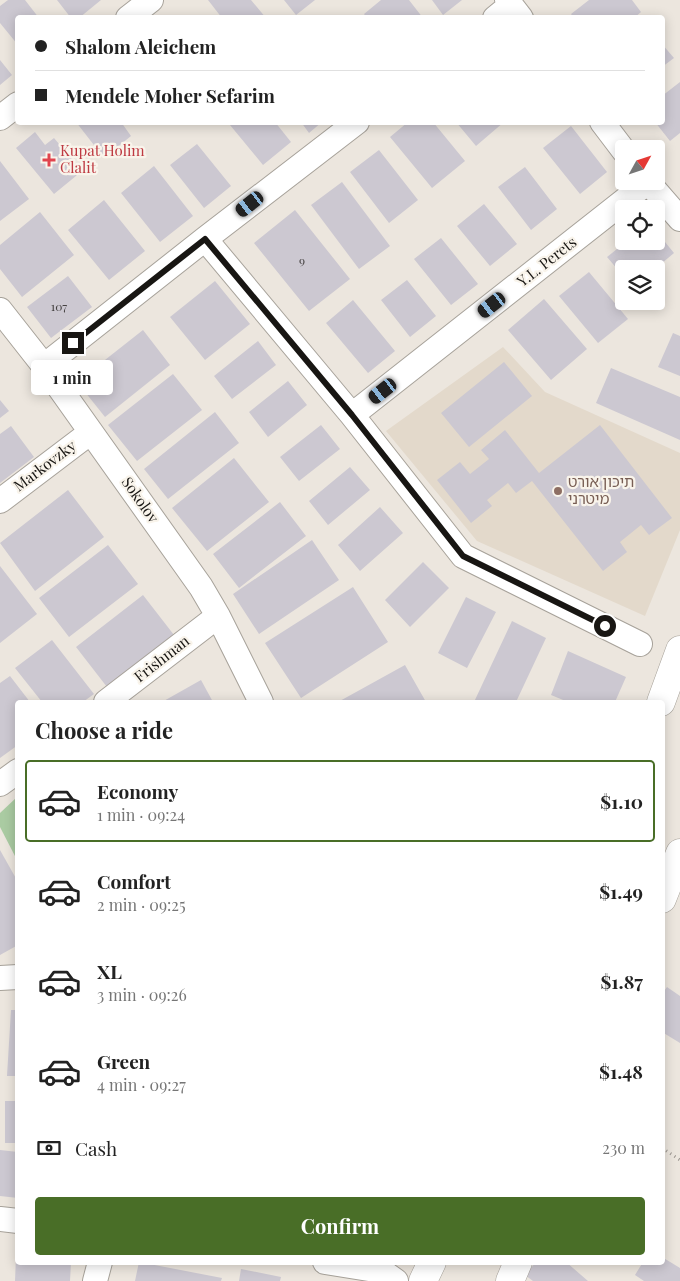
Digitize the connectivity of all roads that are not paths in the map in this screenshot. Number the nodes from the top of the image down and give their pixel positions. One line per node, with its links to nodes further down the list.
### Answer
1 (151, 0): 2 (street)
2 (132, 15)
3 (15, 106): 4 (street)
4 (0, 118)
5 (353, 125): 11 (street)
6 (604, 125): 7 (street)
7 (616, 140)
8 (638, 190): 14 (street, Y.L. Perets)
9 (655, 190): 10 (street)
10 (680, 219)
11 (205, 239): 13 (street); 14 (street)
12 (0, 310): 13 (street, Sokolov)
13 (44, 366): 15 (street, Sokolov)
14 (352, 415): 18 (street)
15 (91, 432): 16 (street, Markovzky); 17 (street, Sokolov)
16 (0, 501)
17 (218, 616): 20 (street, Frishman); 21 (street, Sokolov)
18 (640, 644)
19 (680, 650): 22 (main road)
20 (109, 700)
21 (260, 700)
22 (662, 700)
23 (15, 772): 24 (street)
24 (0, 784)
25 (680, 853): 26 (main road)
26 (665, 891)
27 (15, 977): 28 (street)
28 (0, 978)
29 (0, 1219): 30 (street)
30 (15, 1221)
31 (99, 1265): 35 (street)
32 (344, 1265): 36 (street)
33 (431, 1265): 37 (main road)
34 (517, 1265): 38 (main road)
35 (95, 1281)
36 (396, 1281)
37 (423, 1281)
38 (510, 1281)

